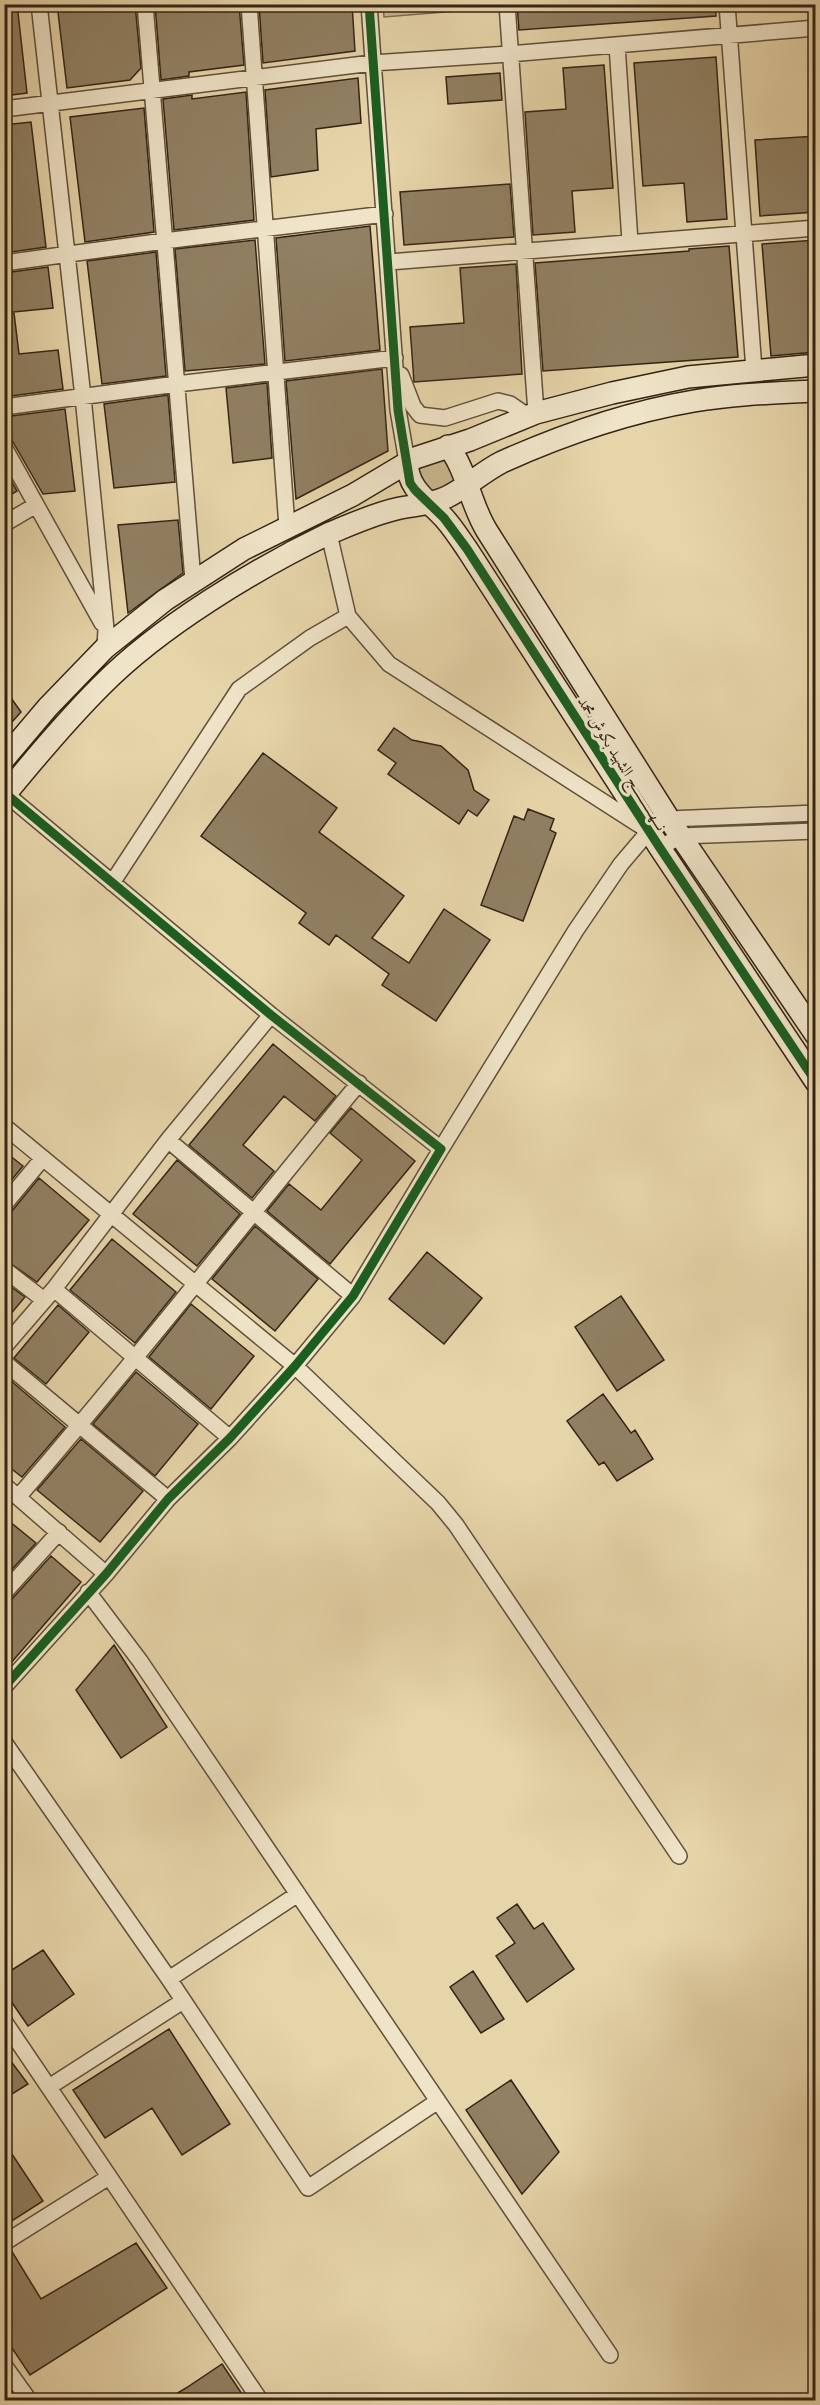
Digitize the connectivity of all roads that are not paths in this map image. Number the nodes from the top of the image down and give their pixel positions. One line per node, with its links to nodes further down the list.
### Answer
1 (39, 4): 14 (street)
2 (145, 4): 13 (street)
3 (249, 4): 12 (street)
4 (369, 4): 11 (street)
5 (507, 4): 10 (street)
6 (727, 4): 8 (street)
7 (816, 28): 8 (street)
8 (728, 36): 9 (street); 19 (street)
9 (617, 45): 10 (street); 21 (street)
10 (509, 54): 11 (street); 22 (street)
11 (372, 63): 12 (street); 16 (street)
12 (254, 78): 13 (street); 18 (street)
13 (151, 91): 14 (street); 20 (street)
14 (51, 104): 15 (street); 23 (street)
15 (4, 110)
16 (385, 214): 18 (street); 24 (street)
17 (816, 228): 19 (street)
18 (265, 229): 20 (street); 29 (street)
19 (745, 234): 21 (street); 28 (street)
20 (164, 241): 23 (street); 30 (street)
21 (630, 242): 22 (street)
22 (524, 250): 24 (street); 34 (street)
23 (68, 254): 25 (street); 32 (street)
24 (389, 262): 26 (street)
25 (4, 263)
26 (395, 358): 29 (street); 34 (street); 37 (street)
27 (816, 365): 28 (main road)
28 (753, 370): 34 (main road)
29 (275, 372): 30 (street); 42 (street)
30 (177, 384): 32 (street); 44 (street)
31 (816, 391): 38 (main road)
32 (83, 397): 33 (street); 46 (street)
33 (4, 407)
34 (533, 415): 36 (main road)
35 (4, 447): 40 (street)
36 (448, 447): 37 (main road); 38 (main road, نـــهـــــــــــج الشهيد بكوش محمد)
37 (407, 462): 39 (main road, نـــهـــــــــــج الشهيد بكوش محمد); 42 (main road)
38 (466, 484): 39 (main road); 50 (main road, نـــهـــــــــــج الشهيد بكوش محمد)
39 (429, 502): 43 (main road); 52 (main road, نـــهـــــــــــج الشهيد بكوش محمد)
40 (36, 504): 41 (street); 46 (street)
41 (4, 524)
42 (287, 527): 44 (main road)
43 (329, 534): 45 (street); 48 (main road)
44 (193, 580): 46 (main road)
45 (348, 616): 52 (street); 53 (street)
46 (106, 639): 47 (main road)
47 (4, 759)
48 (5, 795): 53 (street)
49 (816, 813): 50 (street)
50 (675, 827): 51 (street); 52 (street); 55 (main road, نـــهـــــــــــج الشهيد بكوش محمد)
51 (816, 831)
52 (654, 840): 56 (main road, نـــهـــــــــــج الشهيد بكوش محمد); 60 (street)
53 (112, 883): 54 (street)
54 (271, 1015): 57 (street); 59 (street)
55 (816, 1035)
56 (816, 1082)
57 (359, 1083): 60 (street); 63 (street)
58 (4, 1126): 61 (street)
59 (168, 1140): 63 (street); 64 (street)
60 (441, 1149): 68 (street)
61 (44, 1158): 62 (street); 64 (street)
62 (4, 1205)
63 (252, 1212): 66 (street); 68 (street)
64 (110, 1215): 66 (street); 67 (street)
65 (4, 1269): 67 (street)
66 (196, 1286): 70 (street); 72 (street)
67 (49, 1294): 69 (street); 70 (street)
68 (353, 1296): 72 (street)
69 (4, 1347)
70 (135, 1356): 73 (street); 74 (street)
71 (4, 1362): 73 (street)
72 (295, 1366): 74 (street); 84 (street)
73 (79, 1426): 76 (street); 77 (street)
74 (230, 1438): 77 (street)
75 (4, 1485): 76 (street)
76 (19, 1496): 78 (street)
77 (168, 1499): 79 (street)
78 (58, 1532): 79 (street); 81 (street)
79 (106, 1574): 80 (street)
80 (88, 1592): 82 (street); 85 (street)
81 (4, 1593)
82 (4, 1687)
83 (4, 1742): 86 (street)
84 (679, 1856)
85 (298, 1894): 86 (street); 90 (street)
86 (169, 1979): 87 (street)
87 (183, 2001): 89 (street); 90 (street)
88 (4, 2021): 89 (street)
89 (49, 2087): 91 (street)
90 (438, 2100): 93 (street)
91 (109, 2177): 92 (street); 96 (street)
92 (4, 2243)
93 (610, 2355)
94 (4, 2365): 95 (street)
95 (29, 2400)
96 (260, 2400)

